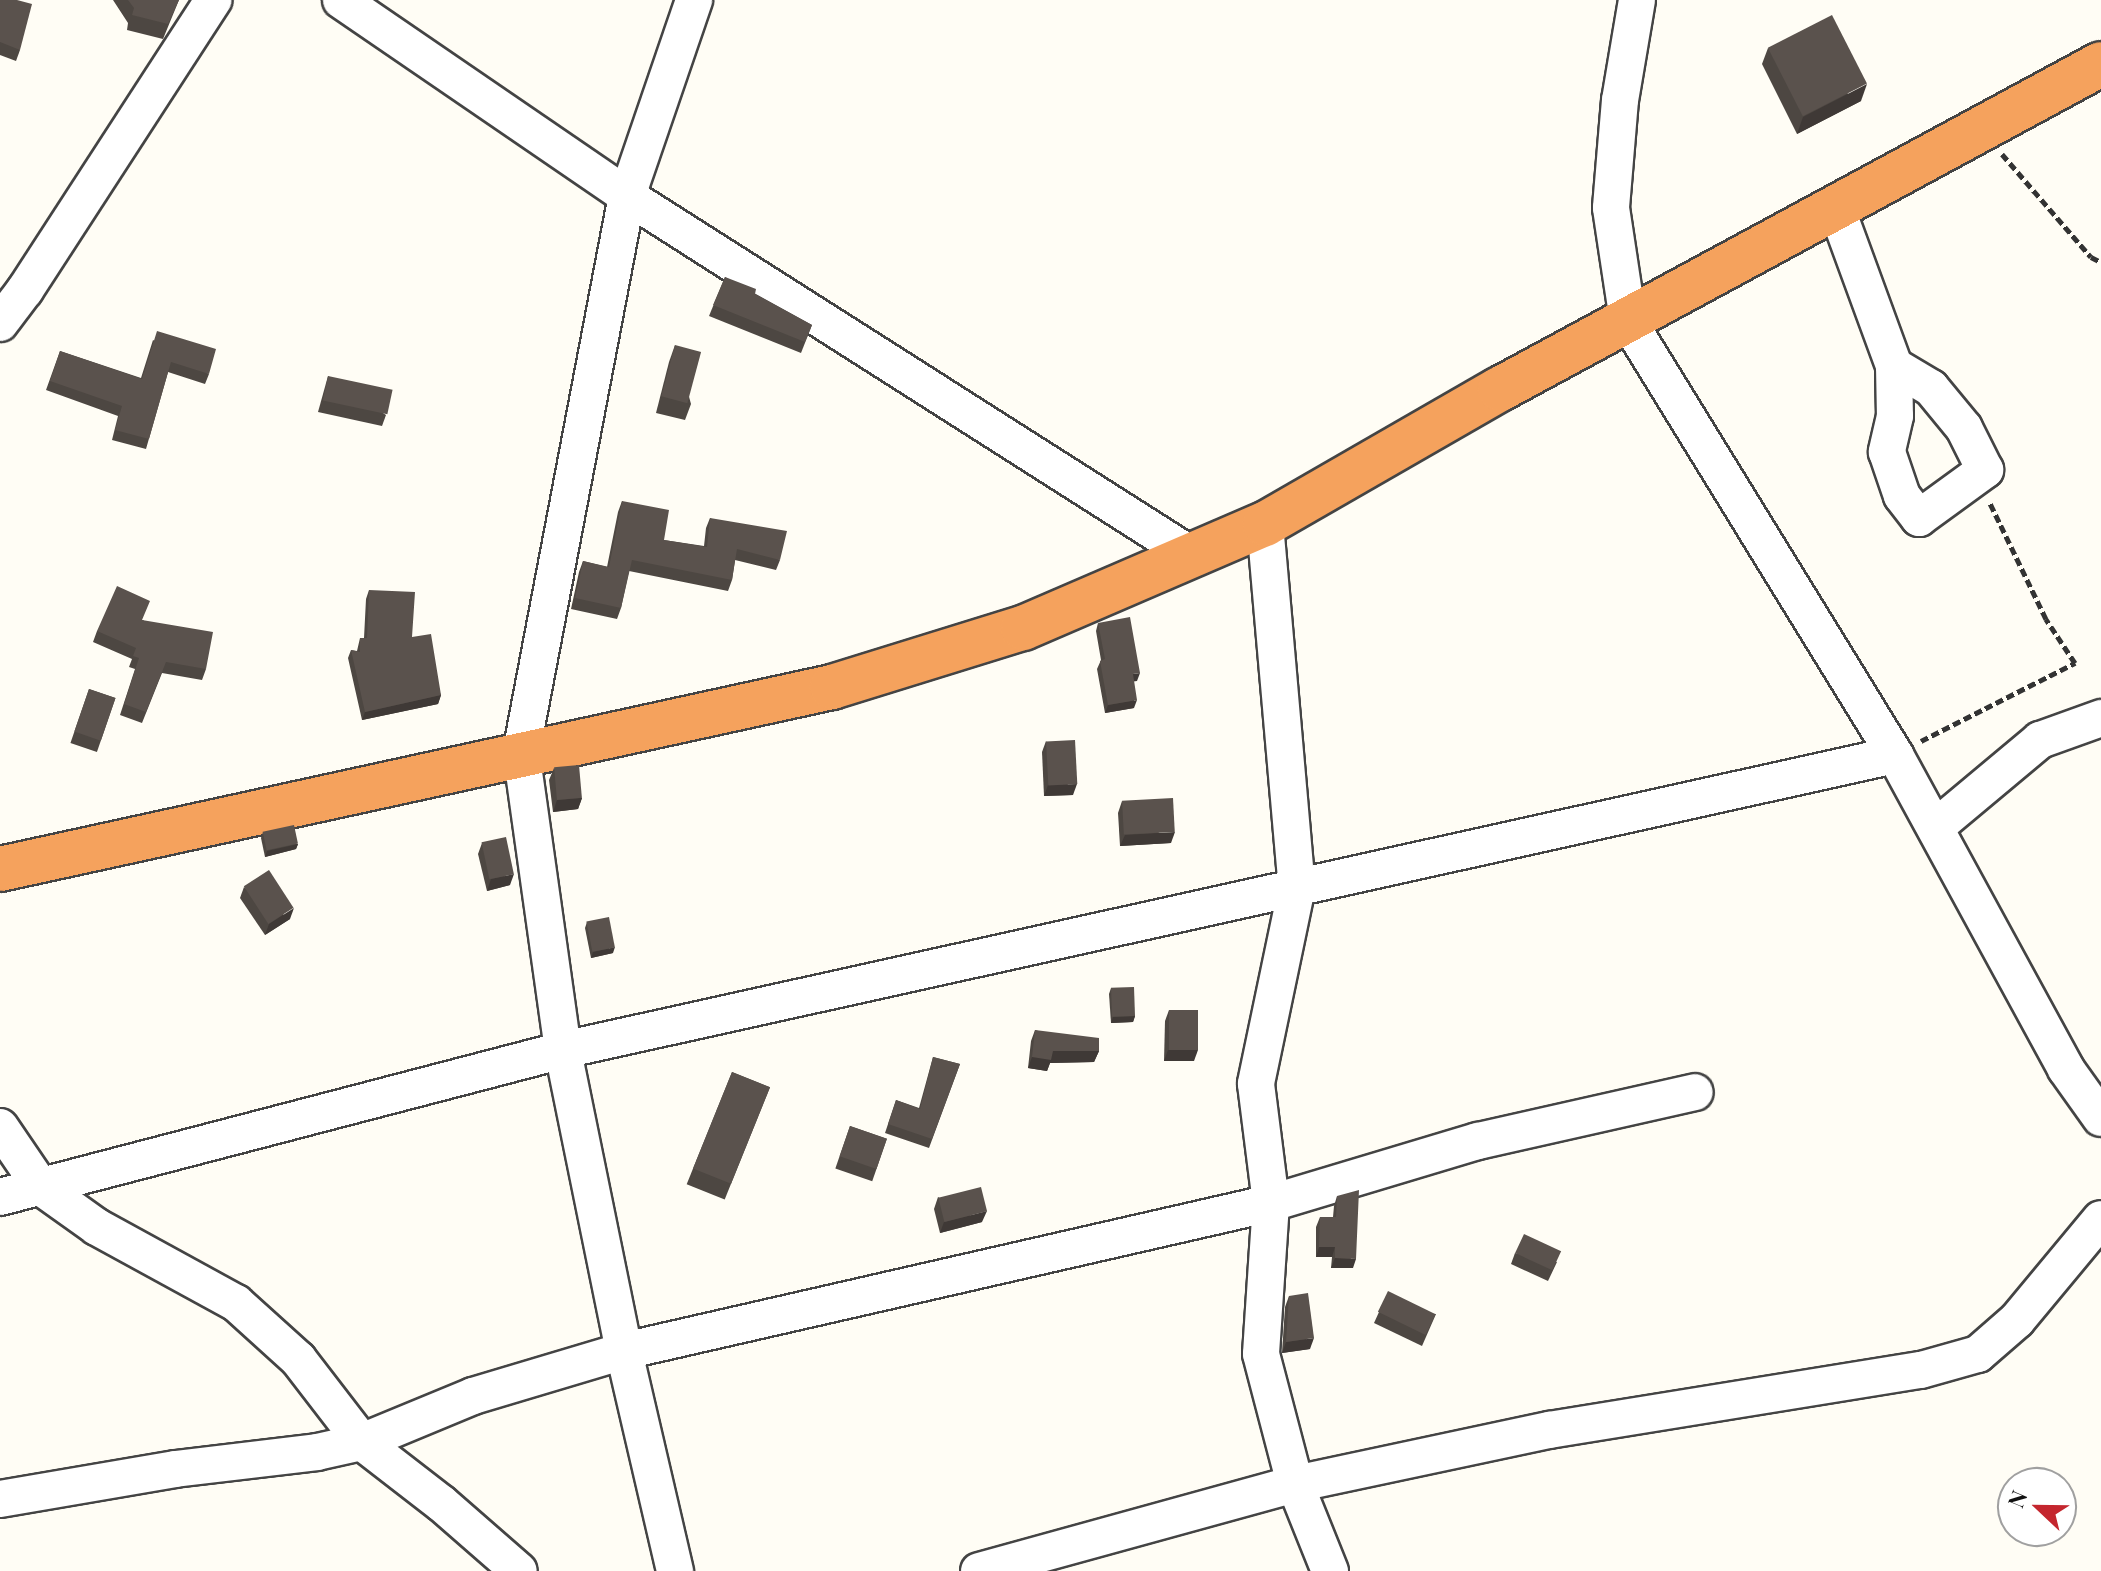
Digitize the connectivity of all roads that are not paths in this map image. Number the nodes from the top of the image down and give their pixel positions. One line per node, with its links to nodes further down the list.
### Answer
1 (213, 0): 9 (street)
2 (341, 0): 6 (street)
3 (694, 0): 6 (street)
4 (1637, 0): 8 (street)
5 (2101, 64): 7 (highway)
6 (627, 196): 12 (street); 14 (street)
7 (1837, 210): 8 (highway); 10 (street)
8 (1628, 321): 11 (highway); 15 (street)
9 (0, 323)
10 (1894, 366): 10 (street)
11 (1265, 524): 12 (highway); 18 (street)
12 (1194, 557): 14 (highway)
13 (2101, 718): 16 (street)
14 (521, 753): 17 (highway); 19 (street)
15 (1895, 755): 16 (street); 18 (street)
16 (1936, 827): 21 (street)
17 (0, 869)
18 (1297, 887): 19 (street); 25 (street)
19 (563, 1050): 23 (street); 27 (street)
20 (1695, 1092): 25 (street)
21 (2101, 1118)
22 (0, 1127): 23 (street)
23 (41, 1187): 24 (street); 28 (street)
24 (0, 1197)
25 (1271, 1203): 27 (street); 29 (street)
26 (2101, 1219): 29 (street)
27 (624, 1351): 28 (street); 32 (street)
28 (362, 1442): 30 (street); 31 (street)
29 (1295, 1484): 33 (street); 34 (street)
30 (0, 1499)
31 (519, 1571)
32 (675, 1571)
33 (979, 1571)
34 (1330, 1571)

